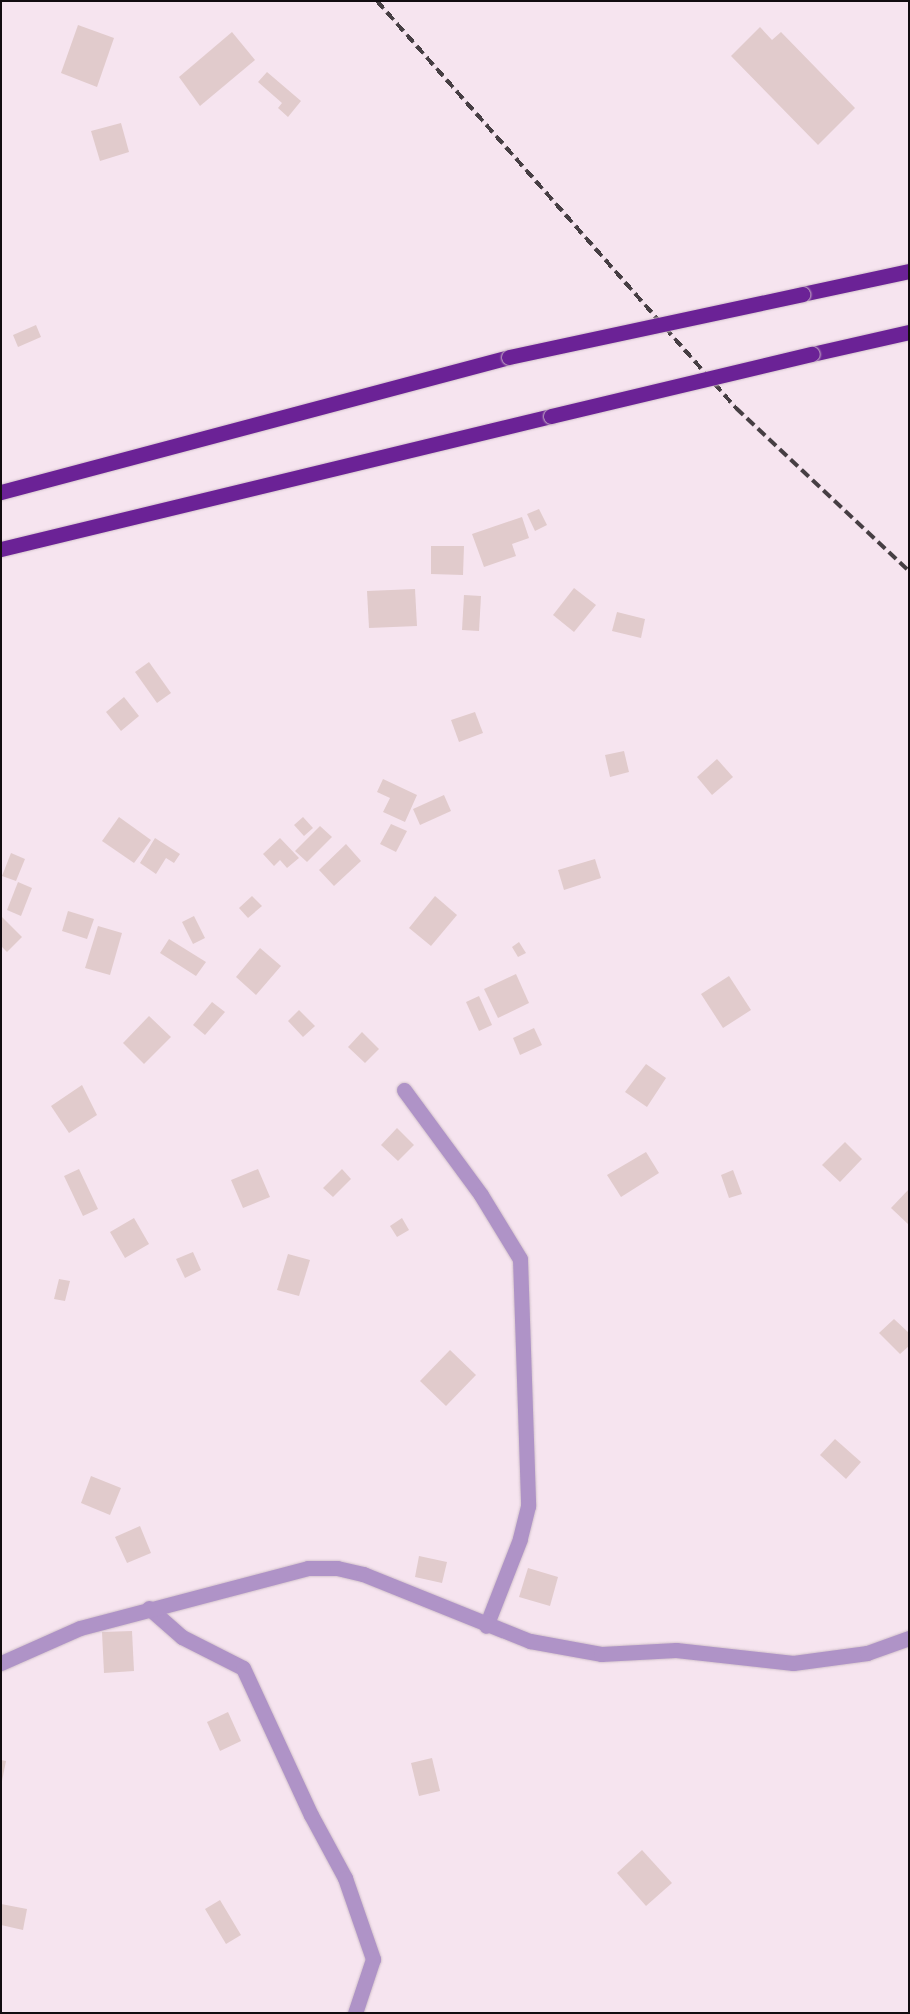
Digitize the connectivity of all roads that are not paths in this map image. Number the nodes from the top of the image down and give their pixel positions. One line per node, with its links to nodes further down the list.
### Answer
1 (909, 271): 3 (highway, bridge)
2 (909, 332): 4 (highway, bridge)
3 (1, 492)
4 (1, 549)
5 (404, 1090): 7 (street)
6 (149, 1608): 7 (street); 9 (street); 10 (street)
7 (486, 1626): 8 (street)
8 (909, 1638)
9 (1, 1663)
10 (355, 2013)

